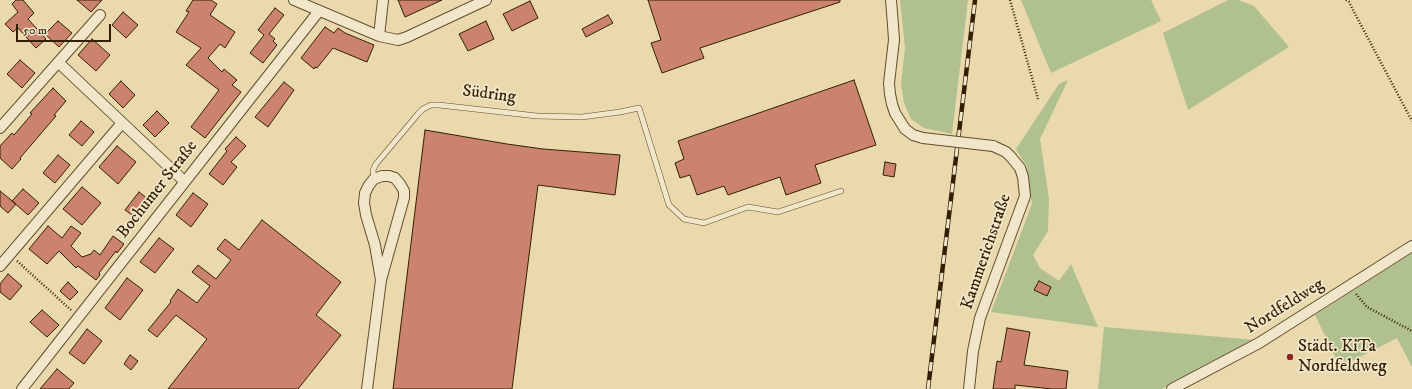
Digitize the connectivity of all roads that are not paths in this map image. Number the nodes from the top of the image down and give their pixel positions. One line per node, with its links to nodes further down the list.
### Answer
1 (294, 0): 5 (street)
2 (383, 0): 7 (street)
3 (486, 0): 7 (street)
4 (891, 0): 19 (street, Kammerichstraße, bridge)
5 (319, 11): 7 (street); 12 (street, Bochumer Straße)
6 (100, 15): 8 (street)
7 (379, 36)
8 (59, 63): 9 (street); 10 (street)
9 (122, 123): 12 (street); 15 (street)
10 (0, 128)
11 (374, 179): 13 (lane, Südring); 16 (street, Südring); 16 (street, Südring)
12 (184, 181): 17 (street, Bochumer Straße)
13 (841, 191)
14 (1412, 246): 20 (street, Nordfeldweg)
15 (0, 266)
16 (381, 280): 18 (street, Südring)
17 (22, 389)
18 (367, 389)
19 (969, 389)
20 (1172, 389)

